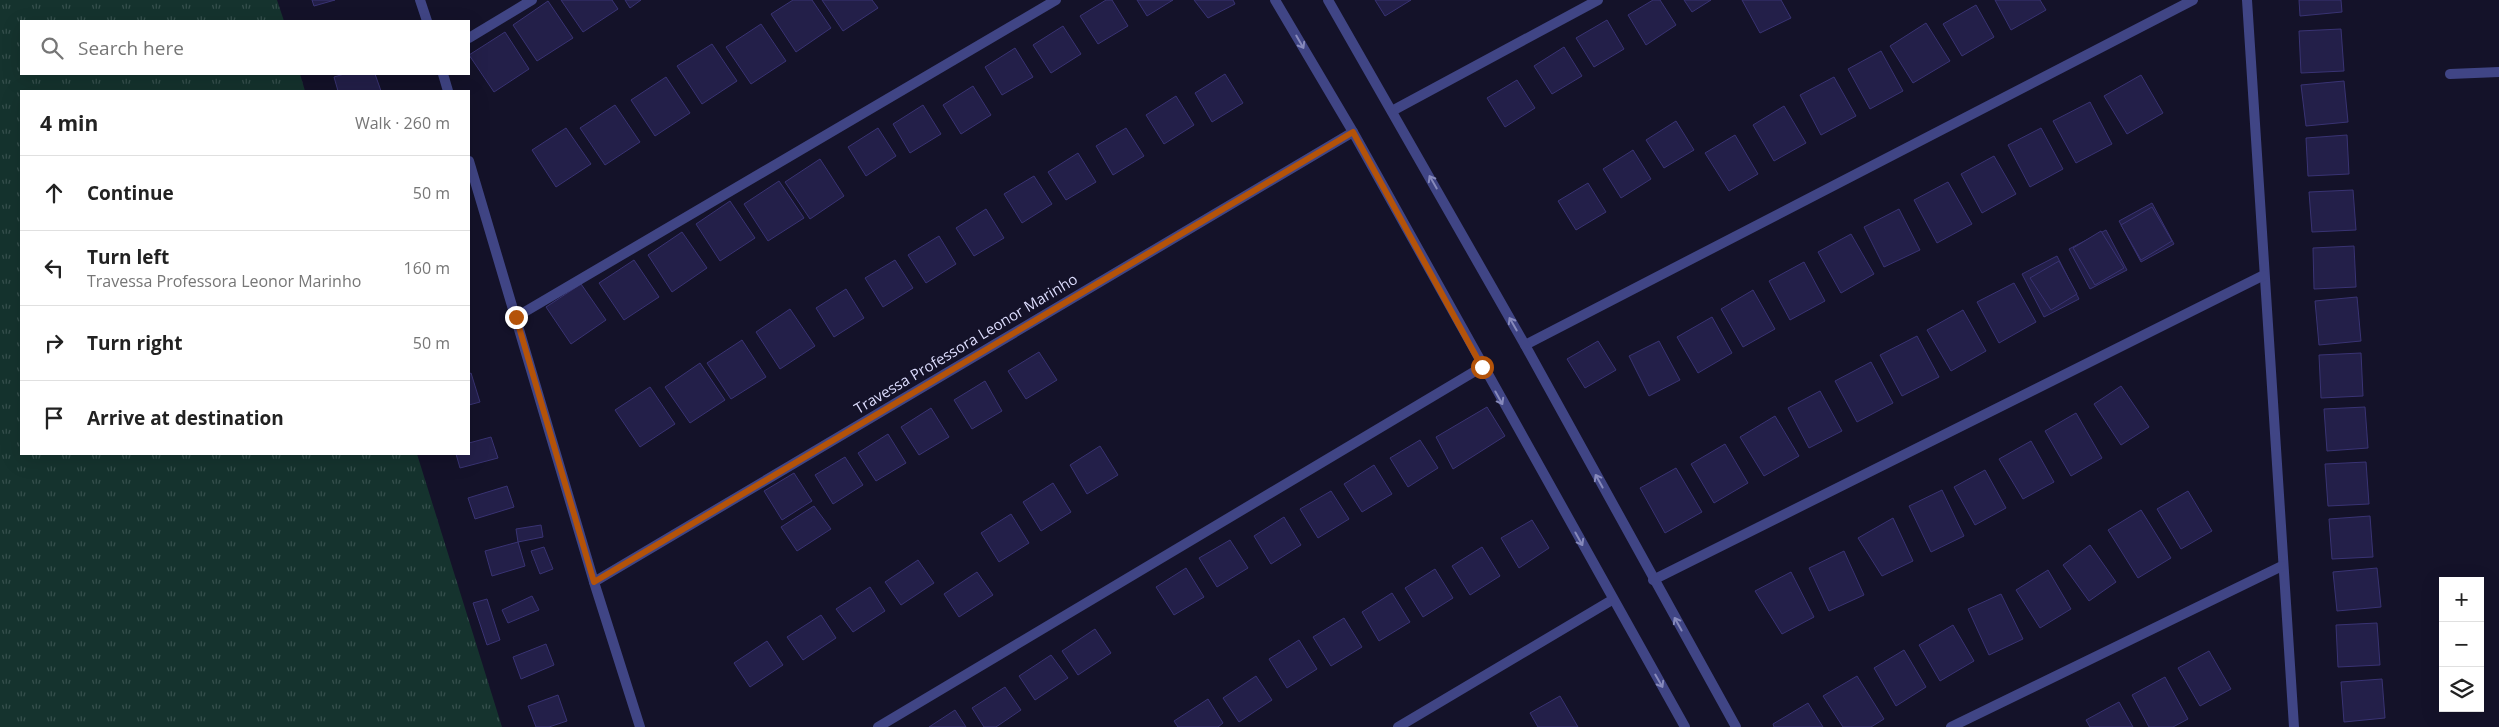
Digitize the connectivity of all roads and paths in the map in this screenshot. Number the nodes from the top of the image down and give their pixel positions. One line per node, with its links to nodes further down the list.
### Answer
1 (420, 0): 9 (street)
2 (532, 0): 10 (street)
3 (1056, 0): 19 (street)
4 (1276, 0): 16 (street, one-way to 16)
5 (1328, 0): 15 (street)
6 (1598, 0): 15 (street)
7 (2193, 0): 20 (street)
8 (2247, 0): 18 (street)
9 (427, 20)
10 (470, 37)
11 (2499, 72): 12 (street)
12 (2450, 74)
13 (442, 75): 14 (street)
14 (448, 90)
15 (1392, 111): 20 (street, one-way to 15)
16 (1353, 132): 21 (street); 24 (street, Travessa Professora Leonor Marinho)
17 (470, 164): 19 (street)
18 (2264, 275): 22 (street); 23 (street)
19 (516, 317): 24 (street)
20 (1525, 345): 23 (street, one-way to 20)
21 (1482, 367): 25 (street, one-way to 25); 27 (street)
22 (2282, 566): 31 (street); 32 (street)
23 (1653, 580): 30 (street, one-way to 23)
24 (594, 582): 26 (street)
25 (1612, 600): 28 (street); 29 (street, one-way to 29)
26 (640, 727)
27 (878, 727)
28 (1398, 727)
29 (1685, 727)
30 (1736, 727)
31 (1951, 727)
32 (2294, 727)

